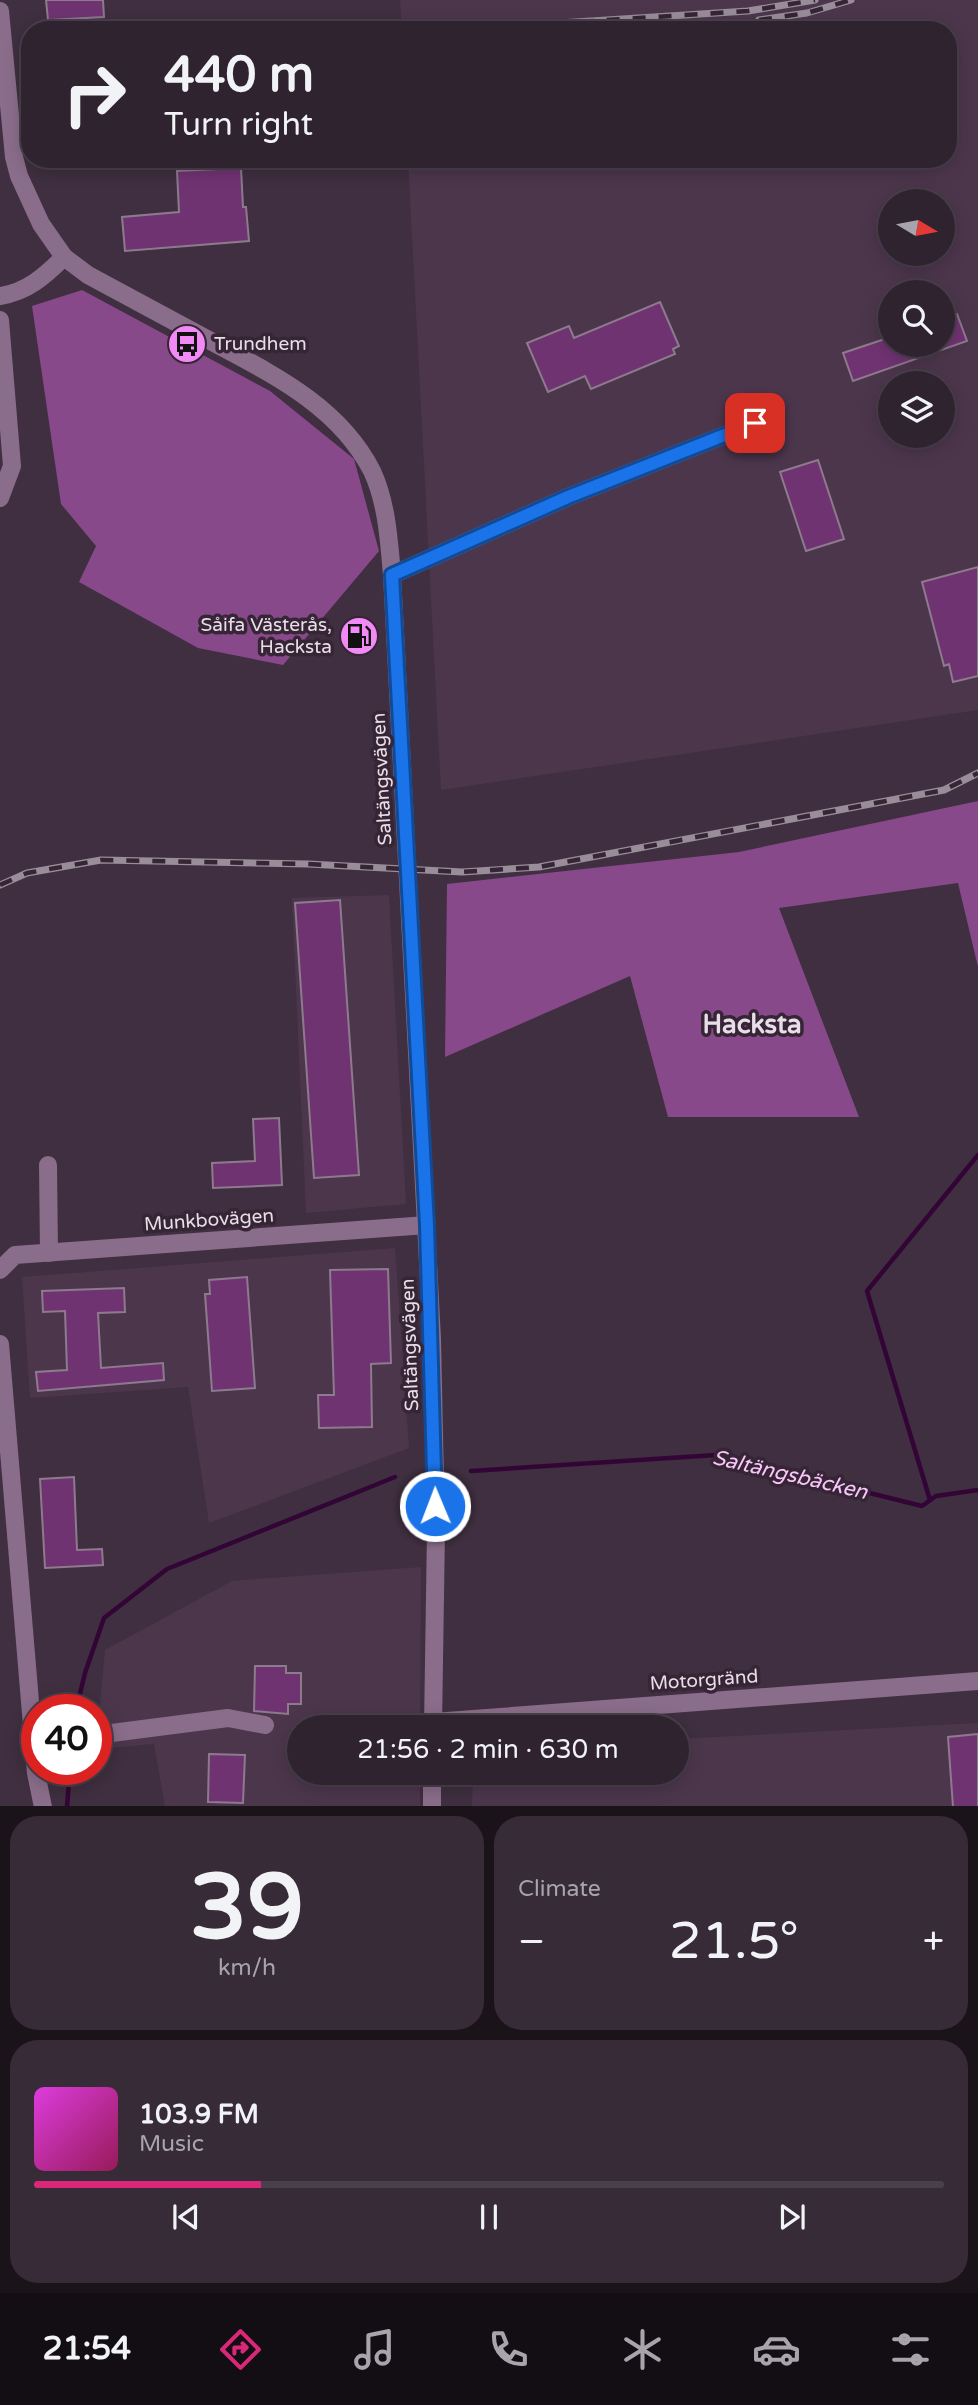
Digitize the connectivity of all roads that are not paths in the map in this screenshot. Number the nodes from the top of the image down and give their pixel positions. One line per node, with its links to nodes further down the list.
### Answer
1 (0, 11): 2 (street, Saltängsvägen)
2 (64, 257): 3 (street); 7 (street, Saltängsvägen)
3 (0, 296)
4 (0, 320): 6 (street)
5 (755, 423): 7 (street)
6 (0, 498)
7 (392, 575): 9 (street, Saltängsvägen)
8 (48, 1165): 10 (street)
9 (427, 1225): 10 (street, Munkbovägen); 16 (street, Saltängsvägen)
10 (49, 1253): 11 (street, Munkbovägen)
11 (0, 1270)
12 (0, 1344): 13 (street)
13 (1, 1371): 15 (street)
14 (978, 1681): 17 (street, Motorgränd)
15 (32, 1694)
16 (433, 1715)
17 (547, 1715)
18 (265, 1725): 19 (street)
19 (112, 1733)
20 (38, 1785): 22 (street)
21 (432, 1785): 23 (street)
22 (43, 1806)
23 (432, 1806)

